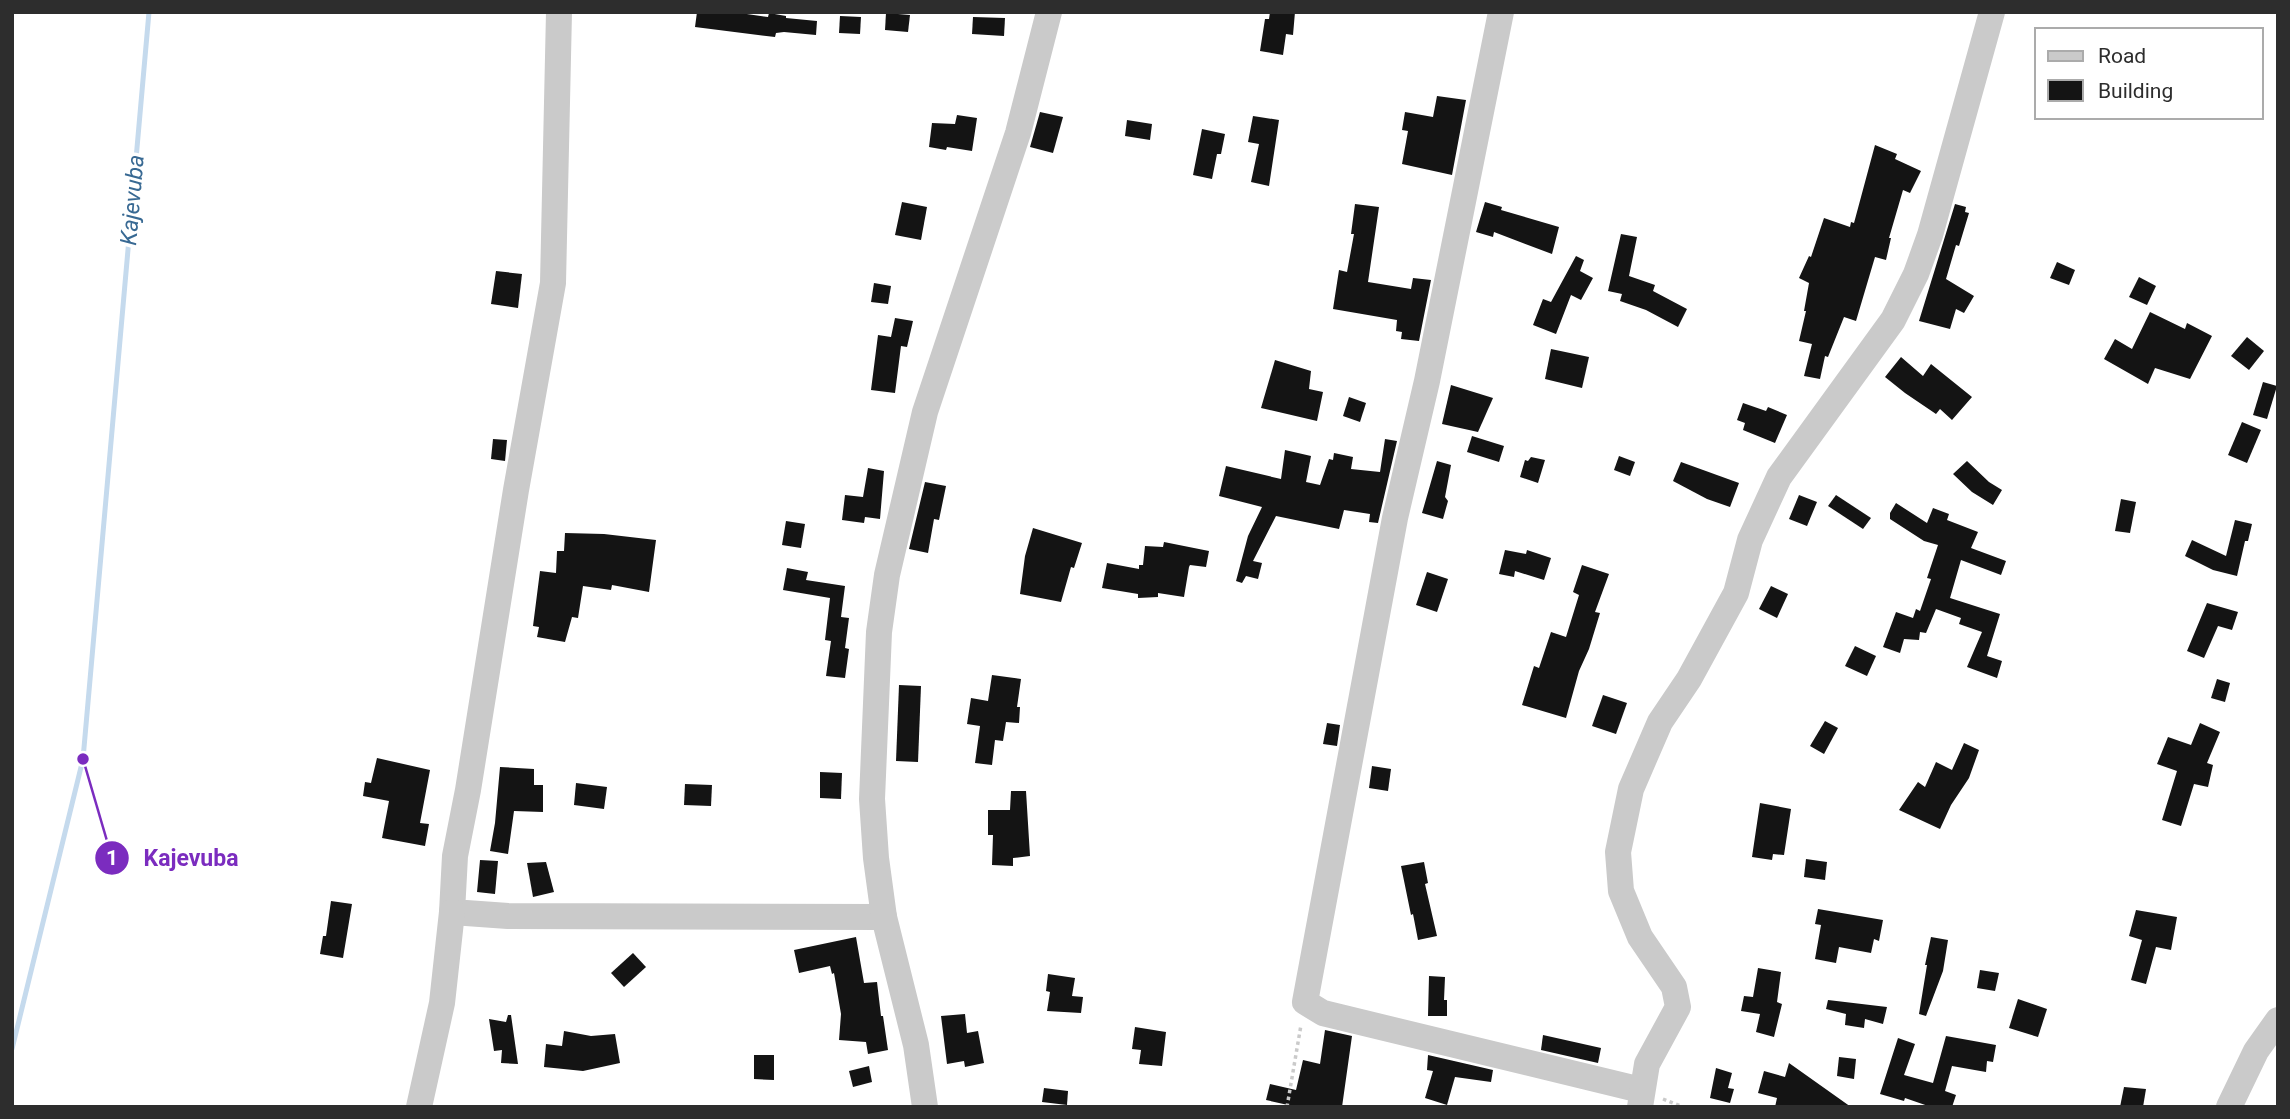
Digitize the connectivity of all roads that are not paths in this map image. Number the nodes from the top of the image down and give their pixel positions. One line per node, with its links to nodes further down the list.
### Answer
1 (559, 12): 5 (street)
2 (1049, 12): 6 (street)
3 (1501, 12): 8 (street)
4 (1992, 12): 8 (street)
5 (452, 912): 6 (street); 9 (street)
6 (884, 917): 10 (street)
7 (2278, 1020): 11 (street)
8 (1641, 1099)
9 (419, 1107)
10 (925, 1107)
11 (2229, 1107)

